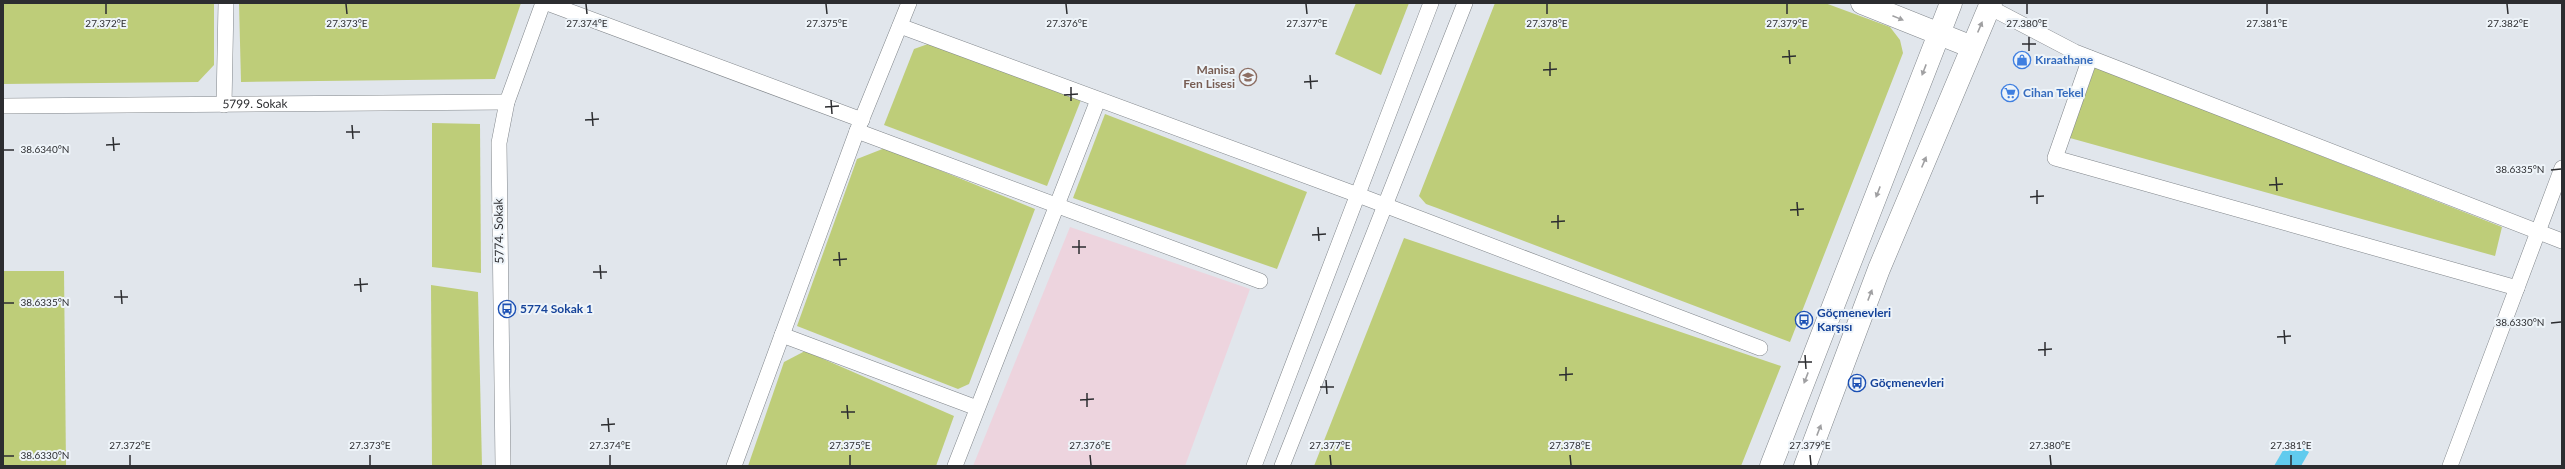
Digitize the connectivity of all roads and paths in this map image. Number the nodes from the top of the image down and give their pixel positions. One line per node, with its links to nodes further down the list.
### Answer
1 (226, 3): 16 (street)
2 (543, 3): 15 (street, 5774. Sokak)
3 (547, 3): 18 (street)
4 (909, 3): 10 (street)
5 (1431, 3): 20 (street)
6 (1465, 3): 22 (street)
7 (1862, 3): 11 (main road, one-way to 11)
8 (1951, 3): 11 (main road)
9 (1986, 4): 12 (main road, one-way to 9); 13 (street)
10 (900, 26): 14 (street); 18 (street)
11 (1938, 34): 12 (main road); 35 (main road, one-way to 35)
12 (1972, 47): 36 (main road, one-way to 12)
13 (2090, 58): 23 (street); 26 (street)
14 (1098, 100): 20 (street); 21 (street)
15 (507, 102): 16 (street, 5799. Sokak); 30 (street, 5774. Sokak)
16 (224, 105): 17 (street, 5799. Sokak)
17 (3, 106)
18 (860, 125): 21 (street); 27 (street)
19 (2562, 168): 23 (street)
20 (1358, 195): 22 (street); 33 (street)
21 (1056, 205): 25 (street); 29 (street)
22 (1384, 205): 28 (street); 34 (street)
23 (2538, 234): 24 (street); 26 (street)
24 (2562, 241)
25 (1260, 281)
26 (2517, 288): 37 (street)
27 (782, 335): 29 (street); 31 (street)
28 (1760, 348)
29 (977, 408): 32 (street)
30 (503, 466)
31 (734, 466)
32 (955, 466)
33 (1254, 466)
34 (1282, 466)
35 (1771, 466)
36 (1805, 466)
37 (2450, 466)

